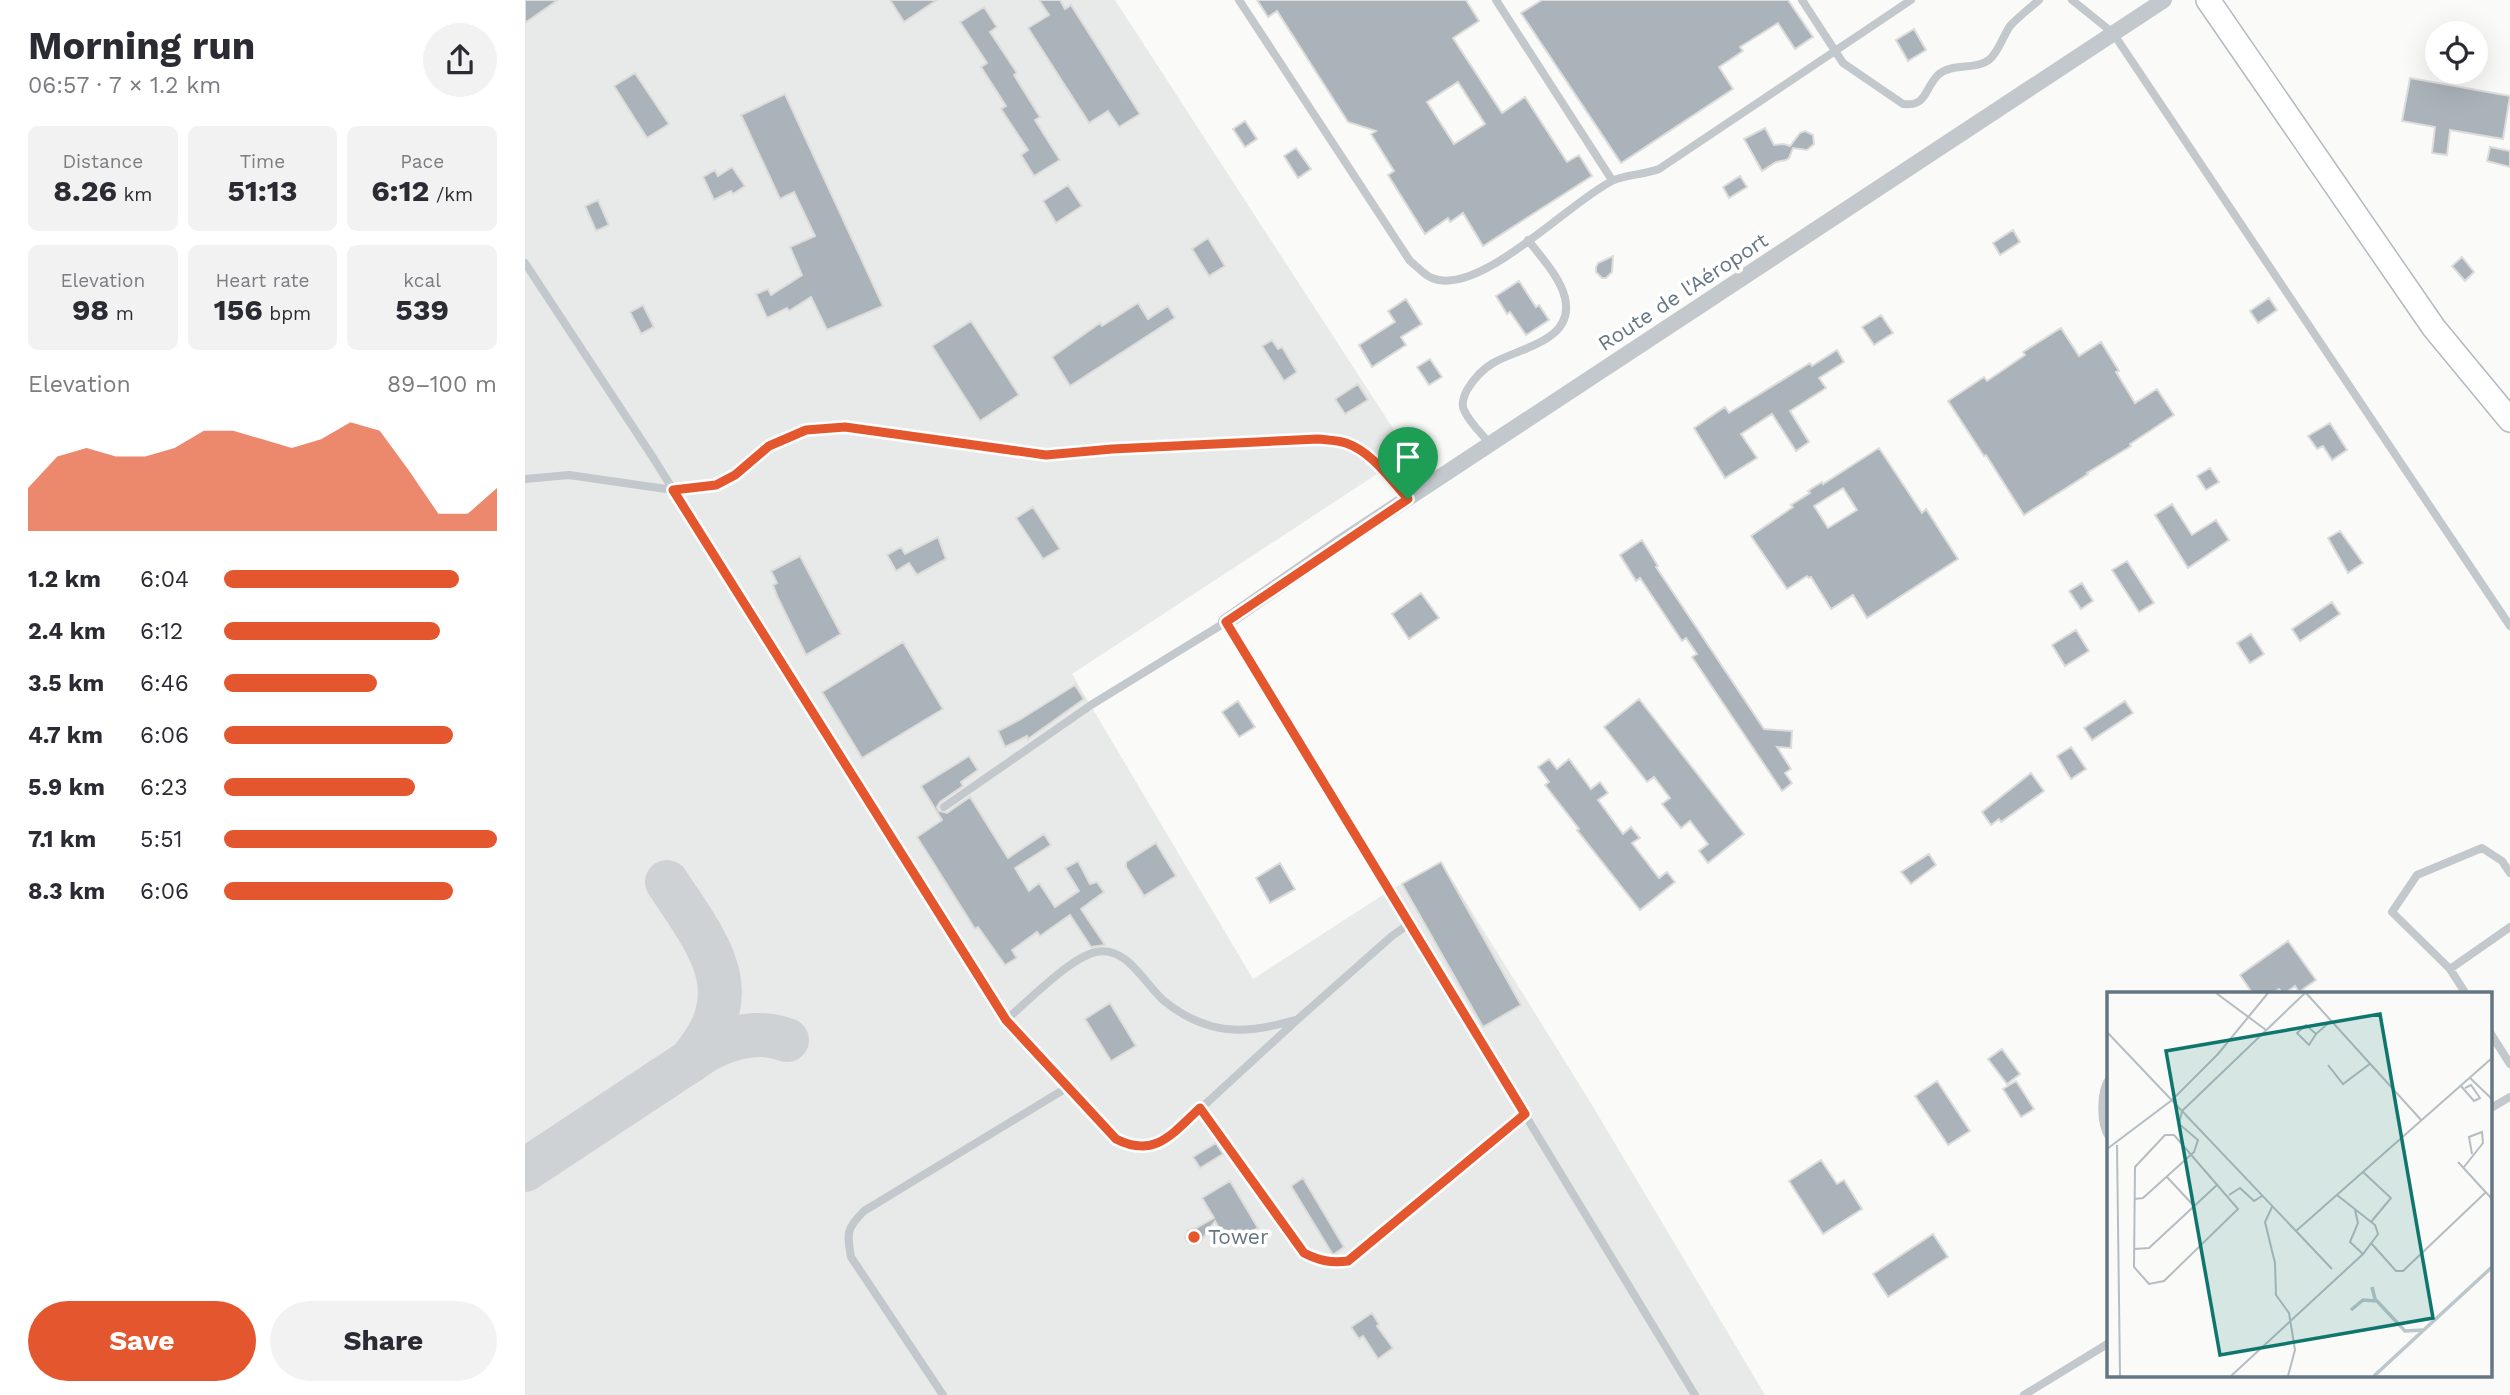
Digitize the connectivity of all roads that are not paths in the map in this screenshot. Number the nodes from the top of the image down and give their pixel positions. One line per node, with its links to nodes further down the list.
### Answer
1 (1238, 0): 13 (lane)
2 (1509, 0): 9 (lane)
3 (1802, 0): 11 (lane)
4 (1911, 0): 11 (lane)
5 (2039, 0): 11 (lane)
6 (2072, 0): 10 (lane)
7 (2164, 0): 10 (street, Route de l'Aéroport)
8 (2208, 0): 15 (street)
9 (1498, 3): 12 (lane)
10 (2113, 33): 16 (street, Route de l'Aéroport); 21 (lane)
11 (1834, 50): 12 (lane)
12 (1612, 180): 13 (lane)
13 (1528, 240): 16 (lane)
14 (525, 263): 18 (lane)
15 (2510, 420)
16 (1490, 444): 19 (street, Route de l'Aéroport)
17 (525, 479): 18 (lane)
18 (673, 490): 19 (lane); 29 (lane)
19 (1408, 499): 20 (street, Route de l'Aéroport)
20 (1226, 622): 22 (lane); 24 (lane)
21 (2510, 625)
22 (944, 807)
23 (2510, 873): 26 (lane)
24 (1409, 924): 28 (lane); 37 (lane)
25 (2510, 927): 26 (lane)
26 (2450, 969): 27 (lane)
27 (2465, 992)
28 (1298, 1019): 29 (lane); 36 (lane)
29 (1006, 1020): 33 (lane)
30 (2493, 1037): 31 (lane)
31 (2510, 1064)
32 (2107, 1082): 38 (lane)
33 (1068, 1087): 36 (lane); 40 (lane)
34 (2510, 1097): 35 (lane)
35 (2493, 1107)
36 (1200, 1108): 37 (lane)
37 (1525, 1114): 41 (lane)
38 (2107, 1134)
39 (2107, 1344): 42 (lane)
40 (943, 1395)
41 (1696, 1395)
42 (2024, 1395)

